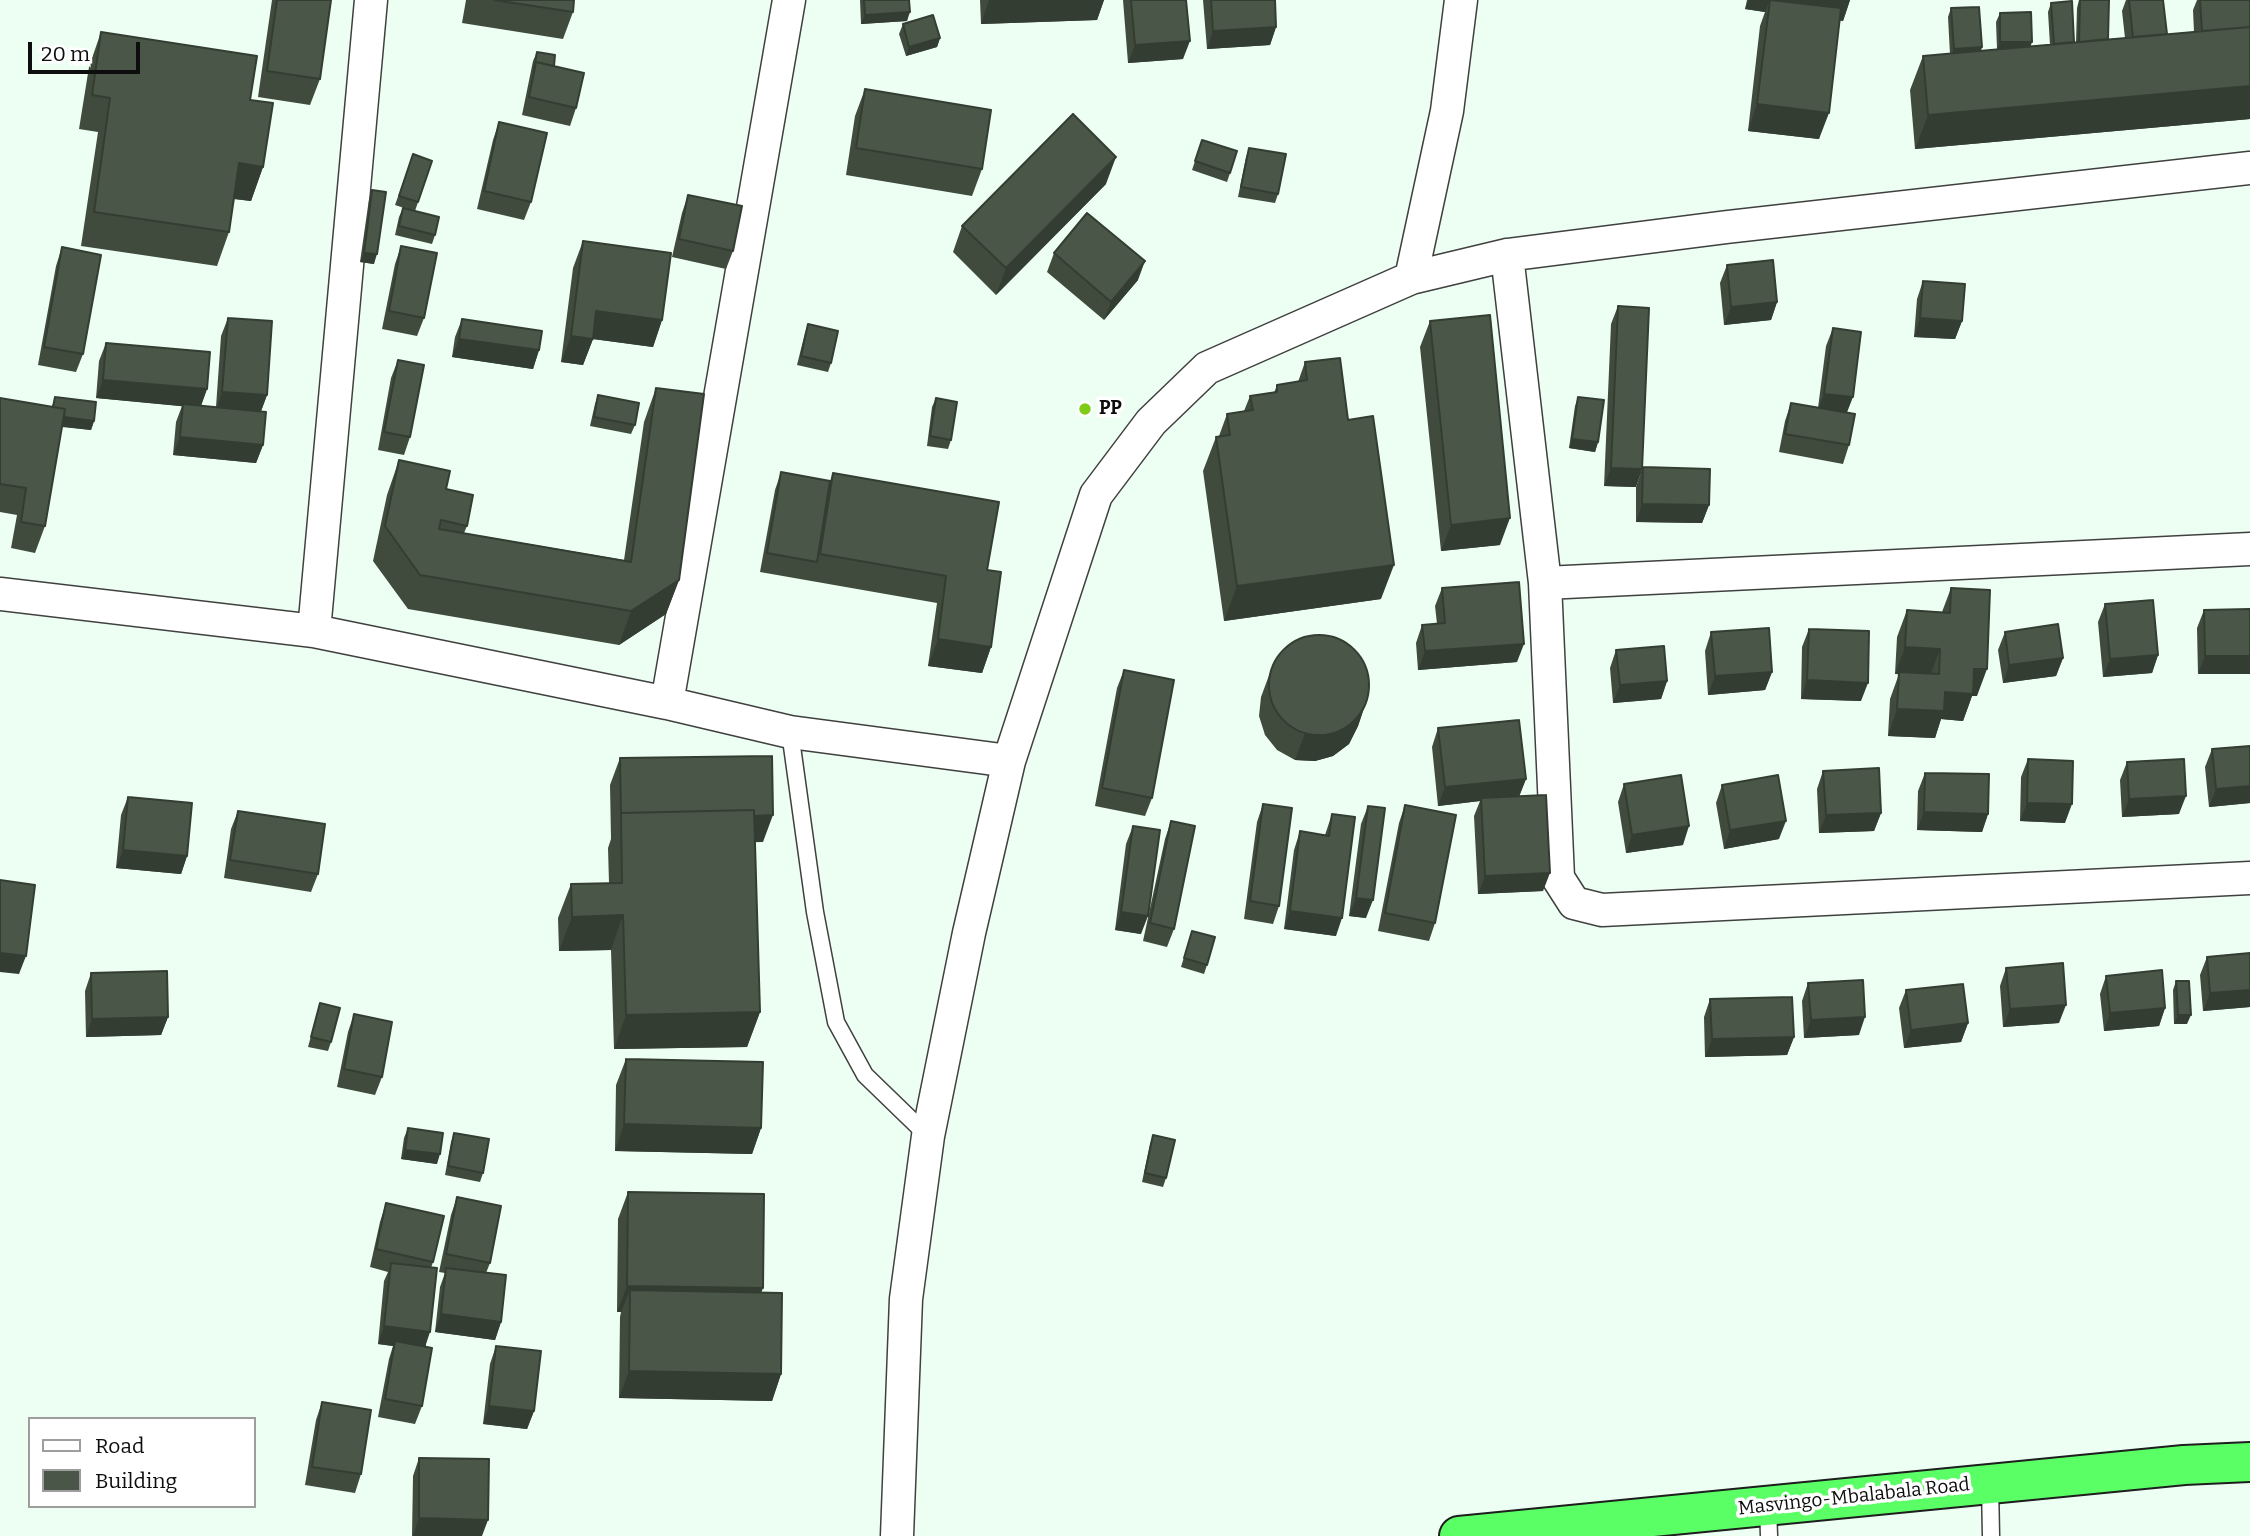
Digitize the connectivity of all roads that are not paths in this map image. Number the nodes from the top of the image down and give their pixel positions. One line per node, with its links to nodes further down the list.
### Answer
1 (371, 0): 10 (street)
2 (789, 0): 11 (street)
3 (1461, 0): 6 (street)
4 (2250, 168): 5 (street)
5 (1507, 255): 6 (street); 8 (street)
6 (1411, 278): 13 (street)
7 (2250, 549): 8 (street)
8 (1545, 583): 14 (street)
9 (0, 594): 10 (street)
10 (314, 631): 11 (street)
11 (667, 703): 12 (street)
12 (790, 732): 13 (street); 15 (lane)
13 (1009, 761): 15 (street)
14 (2250, 878)
15 (928, 1136): 19 (street)
16 (2250, 1462): 17 (highway, Masvingo-Mbalabala Road)
17 (1990, 1484): 18 (highway, Masvingo-Mbalabala Road); 21 (lane)
18 (1768, 1521): 20 (highway, Masvingo-Mbalabala Road)
19 (897, 1536)
20 (1459, 1536)
21 (1990, 1536)

